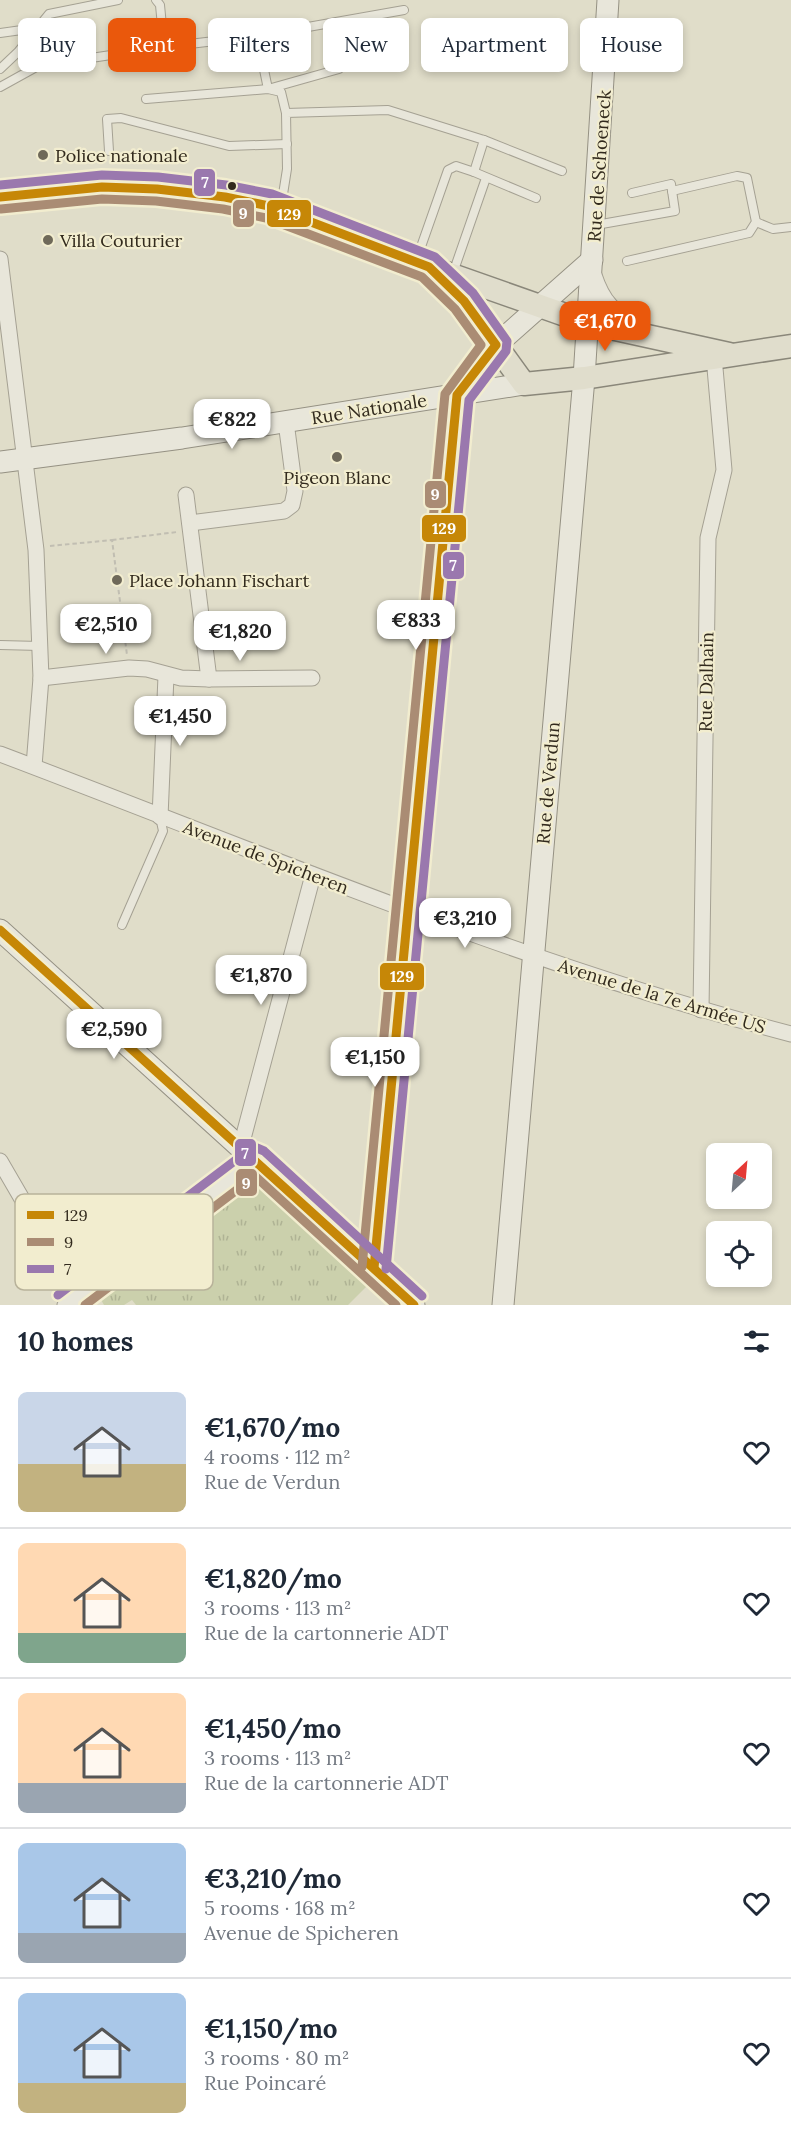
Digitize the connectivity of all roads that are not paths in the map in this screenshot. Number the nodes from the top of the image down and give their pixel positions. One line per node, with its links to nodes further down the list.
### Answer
1 (118, 0): 5 (lane)
2 (156, 0): 6 (lane)
3 (608, 0): 31 (main road, Rue de Schoeneck)
4 (404, 10): 7 (lane)
5 (45, 18)
6 (162, 18)
7 (311, 26)
8 (18, 30): 9 (lane)
9 (0, 33)
10 (18, 48): 12 (lane)
11 (108, 56): 15 (lane)
12 (0, 69)
13 (265, 72): 16 (lane)
14 (328, 72): 16 (lane)
15 (0, 87)
16 (268, 88): 17 (lane); 18 (lane)
17 (146, 99)
18 (286, 113): 19 (lane); 20 (lane)
19 (484, 140): 22 (lane); 23 (lane)
20 (287, 144): 21 (lane); 29 (lane)
21 (109, 151)
22 (562, 171)
23 (474, 172): 24 (lane); 36 (lane)
24 (486, 178): 28 (lane); 37 (lane)
25 (672, 190): 26 (lane); 30 (lane); 31 (lane)
26 (632, 194)
27 (0, 197): 29 (main road, Rue Nationale)
28 (536, 198)
29 (280, 210): 36 (main road, Rue Nationale)
30 (756, 222): 32 (lane); 34 (lane)
31 (595, 225): 35 (main road, Rue de Schoeneck)
32 (791, 226)
33 (0, 259): 48 (street)
34 (627, 261)
35 (592, 264): 38 (main road); 39 (main road, Rue de Verdun); 40 (street, Rue de Schoeneck)
36 (423, 265): 37 (main road, Rue Nationale); 41 (main road)
37 (452, 275): 38 (main road, Rue Nationale)
38 (538, 306): 39 (main road, Rue Nationale); 41 (main road)
39 (588, 323): 40 (main road, Rue Nationale); 44 (main road, Rue de Verdun)
40 (650, 337): 43 (main road, Rue Nationale)
41 (496, 345): 45 (main road); 46 (main road)
42 (791, 346): 43 (main road, Rue Nationale)
43 (721, 355): 44 (main road, Rue Nationale); 66 (street, Rue Dalhain)
44 (584, 378): 45 (main road, Rue Nationale); 65 (main road, Rue de Verdun)
45 (524, 384): 46 (main road, Rue Nationale)
46 (457, 395): 47 (main road, Rue Nationale); 62 (street)
47 (286, 422): 48 (main road, Rue Nationale); 51 (street)
48 (24, 459): 49 (main road, Rue Nationale); 53 (street)
49 (0, 462)
50 (186, 495): 51 (street)
51 (190, 526): 57 (street)
52 (0, 645): 53 (lane)
53 (40, 646): 55 (street)
54 (166, 676): 55 (street); 57 (street); 60 (street)
55 (41, 678): 59 (street)
56 (312, 678): 57 (street)
57 (209, 679)
58 (0, 754): 59 (street, Avenue de Spicheren)
59 (34, 766): 60 (street, Avenue de Spicheren)
60 (160, 817): 61 (street, Avenue de Spicheren); 63 (lane)
61 (313, 875): 62 (street, Avenue de Spicheren); 68 (street)
62 (409, 910): 65 (street, Avenue de Spicheren); 72 (street)
63 (122, 924)
64 (0, 930): 68 (main road)
65 (533, 957): 66 (street, Avenue de la 7e Armée US); 76 (main road, Rue de Verdun)
66 (701, 1010): 67 (street, Avenue de la 7e Armée US)
67 (791, 1034)
68 (248, 1153): 71 (street); 72 (main road)
69 (0, 1161): 70 (street)
70 (18, 1194)
71 (200, 1194)
72 (374, 1268): 75 (main road)
73 (89, 1290): 74 (street)
74 (75, 1302)
75 (414, 1305)
76 (503, 1305)

